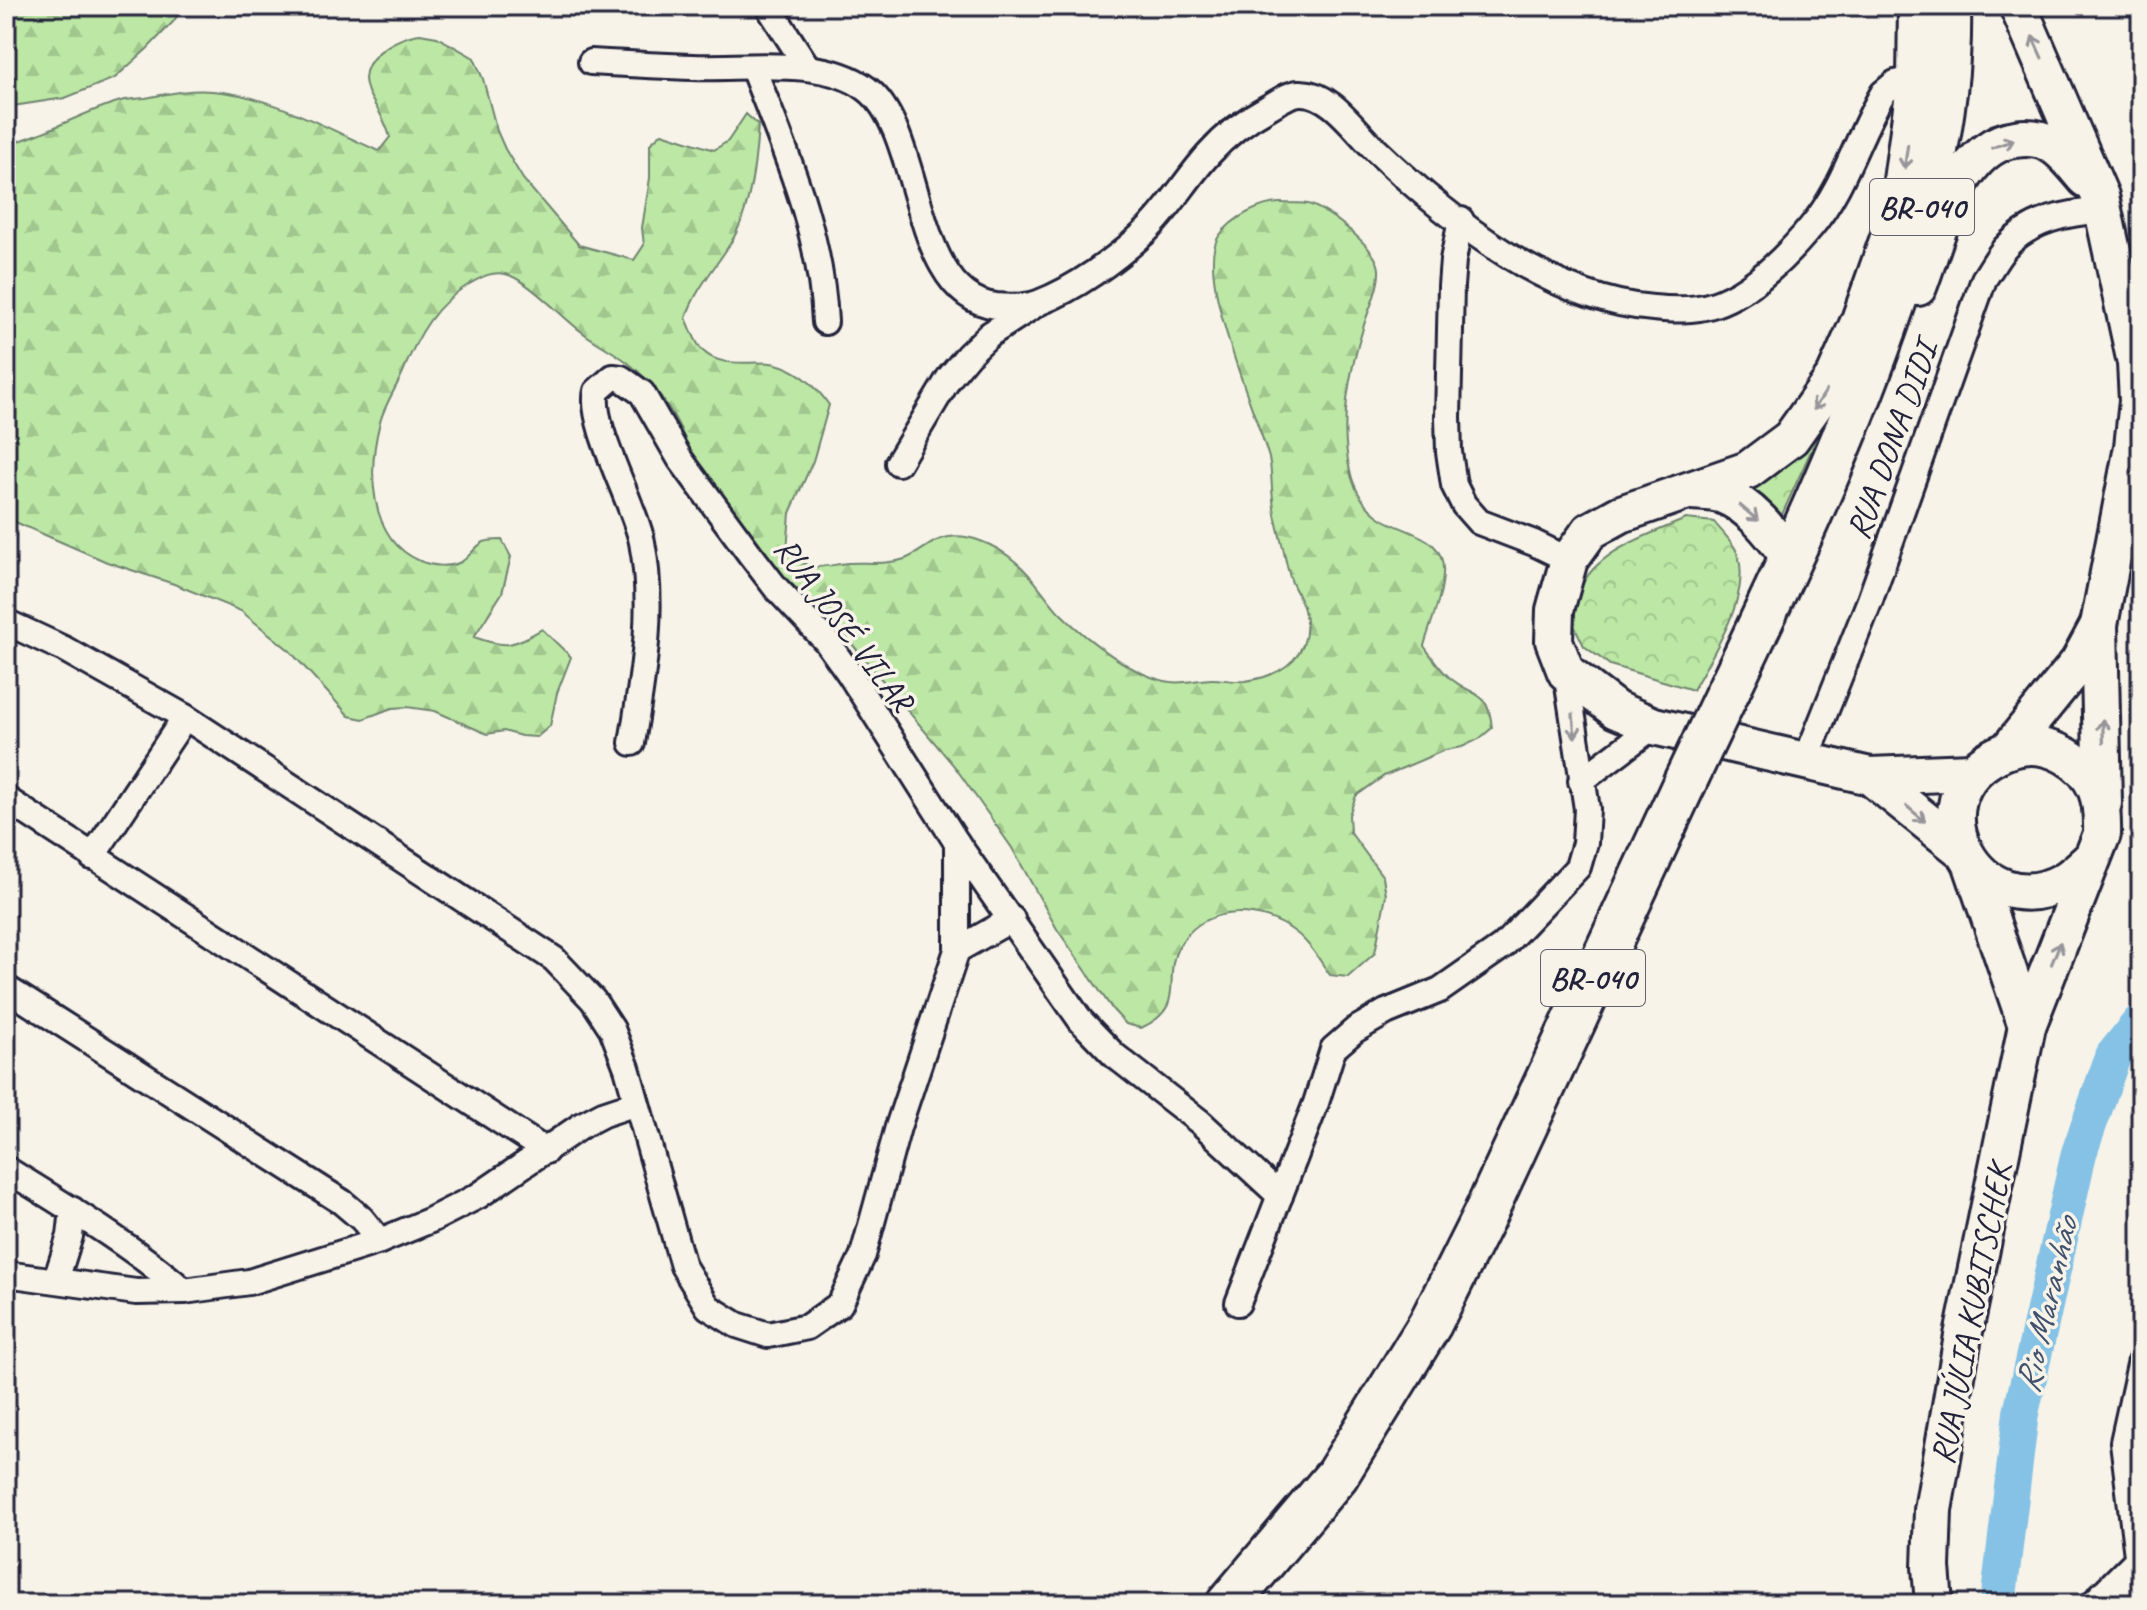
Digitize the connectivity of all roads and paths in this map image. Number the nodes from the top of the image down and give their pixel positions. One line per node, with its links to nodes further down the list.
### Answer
1 (768, 6): 7 (street)
2 (1917, 6): 8 (main road)
3 (1949, 6): 13 (highway, BR-040)
4 (2018, 6): 9 (main road, one-way to 4)
5 (591, 62): 6 (street)
6 (753, 68): 7 (street); 12 (street)
7 (808, 68): 11 (street)
8 (1916, 79): 10 (street); 15 (main road, one-way to 15)
9 (2102, 203): 13 (main road, one-way to 9); 19 (main road); 25 (street, RUA DONA DIDI)
10 (1461, 220): 11 (street); 17 (street)
11 (1035, 305): 14 (street)
12 (825, 322)
13 (1859, 401): 16 (highway, BR-040)
14 (898, 463)
15 (1692, 491): 16 (main road, one-way to 16); 17 (main road)
16 (1791, 559): 51 (highway, BR-040, bridge)
17 (1569, 560): 20 (main road)
18 (6, 622): 21 (street)
19 (2099, 625): 24 (main road); 30 (main road, one-way to 19)
20 (1566, 672): 22 (main road); 28 (street, one-way to 28)
21 (185, 717): 32 (street); 39 (street)
22 (1654, 726): 25 (main road); 28 (street)
23 (632, 743): 31 (street, RUA JOSÉ VILAR)
24 (2009, 749): 26 (main road); 30 (main road)
25 (1806, 760): 27 (main road)
26 (1972, 772): 27 (main road); 33 (main road)
27 (1870, 776): 33 (main road, one-way to 33)
28 (1581, 781): 42 (street)
29 (6, 799): 32 (street)
30 (2103, 809): 34 (main road)
31 (957, 843): 35 (street, RUA JOSÉ VILAR); 36 (street)
32 (92, 857): 40 (street)
33 (1968, 858): 34 (main road); 38 (main road)
34 (2092, 858): 38 (main road, RUA JÚLIA KUBITSCHEK, one-way to 34)
35 (1012, 919): 36 (street); 42 (street, RUA JOSÉ VILAR)
36 (957, 950): 39 (street)
37 (6, 988): 44 (street)
38 (2027, 1026): 52 (main road, RUA JÚLIA KUBITSCHEK)
39 (636, 1103): 40 (street)
40 (546, 1151): 44 (street)
41 (6, 1169): 43 (street)
42 (1280, 1196): 48 (street)
43 (73, 1210): 46 (street); 47 (street)
44 (380, 1241): 47 (street)
45 (6, 1274): 46 (street)
46 (56, 1280): 47 (street)
47 (184, 1291)
48 (1238, 1303)
49 (2141, 1360): 50 (street)
50 (2139, 1571): 53 (street)
51 (1228, 1604)
52 (1934, 1604)
53 (2098, 1604)

